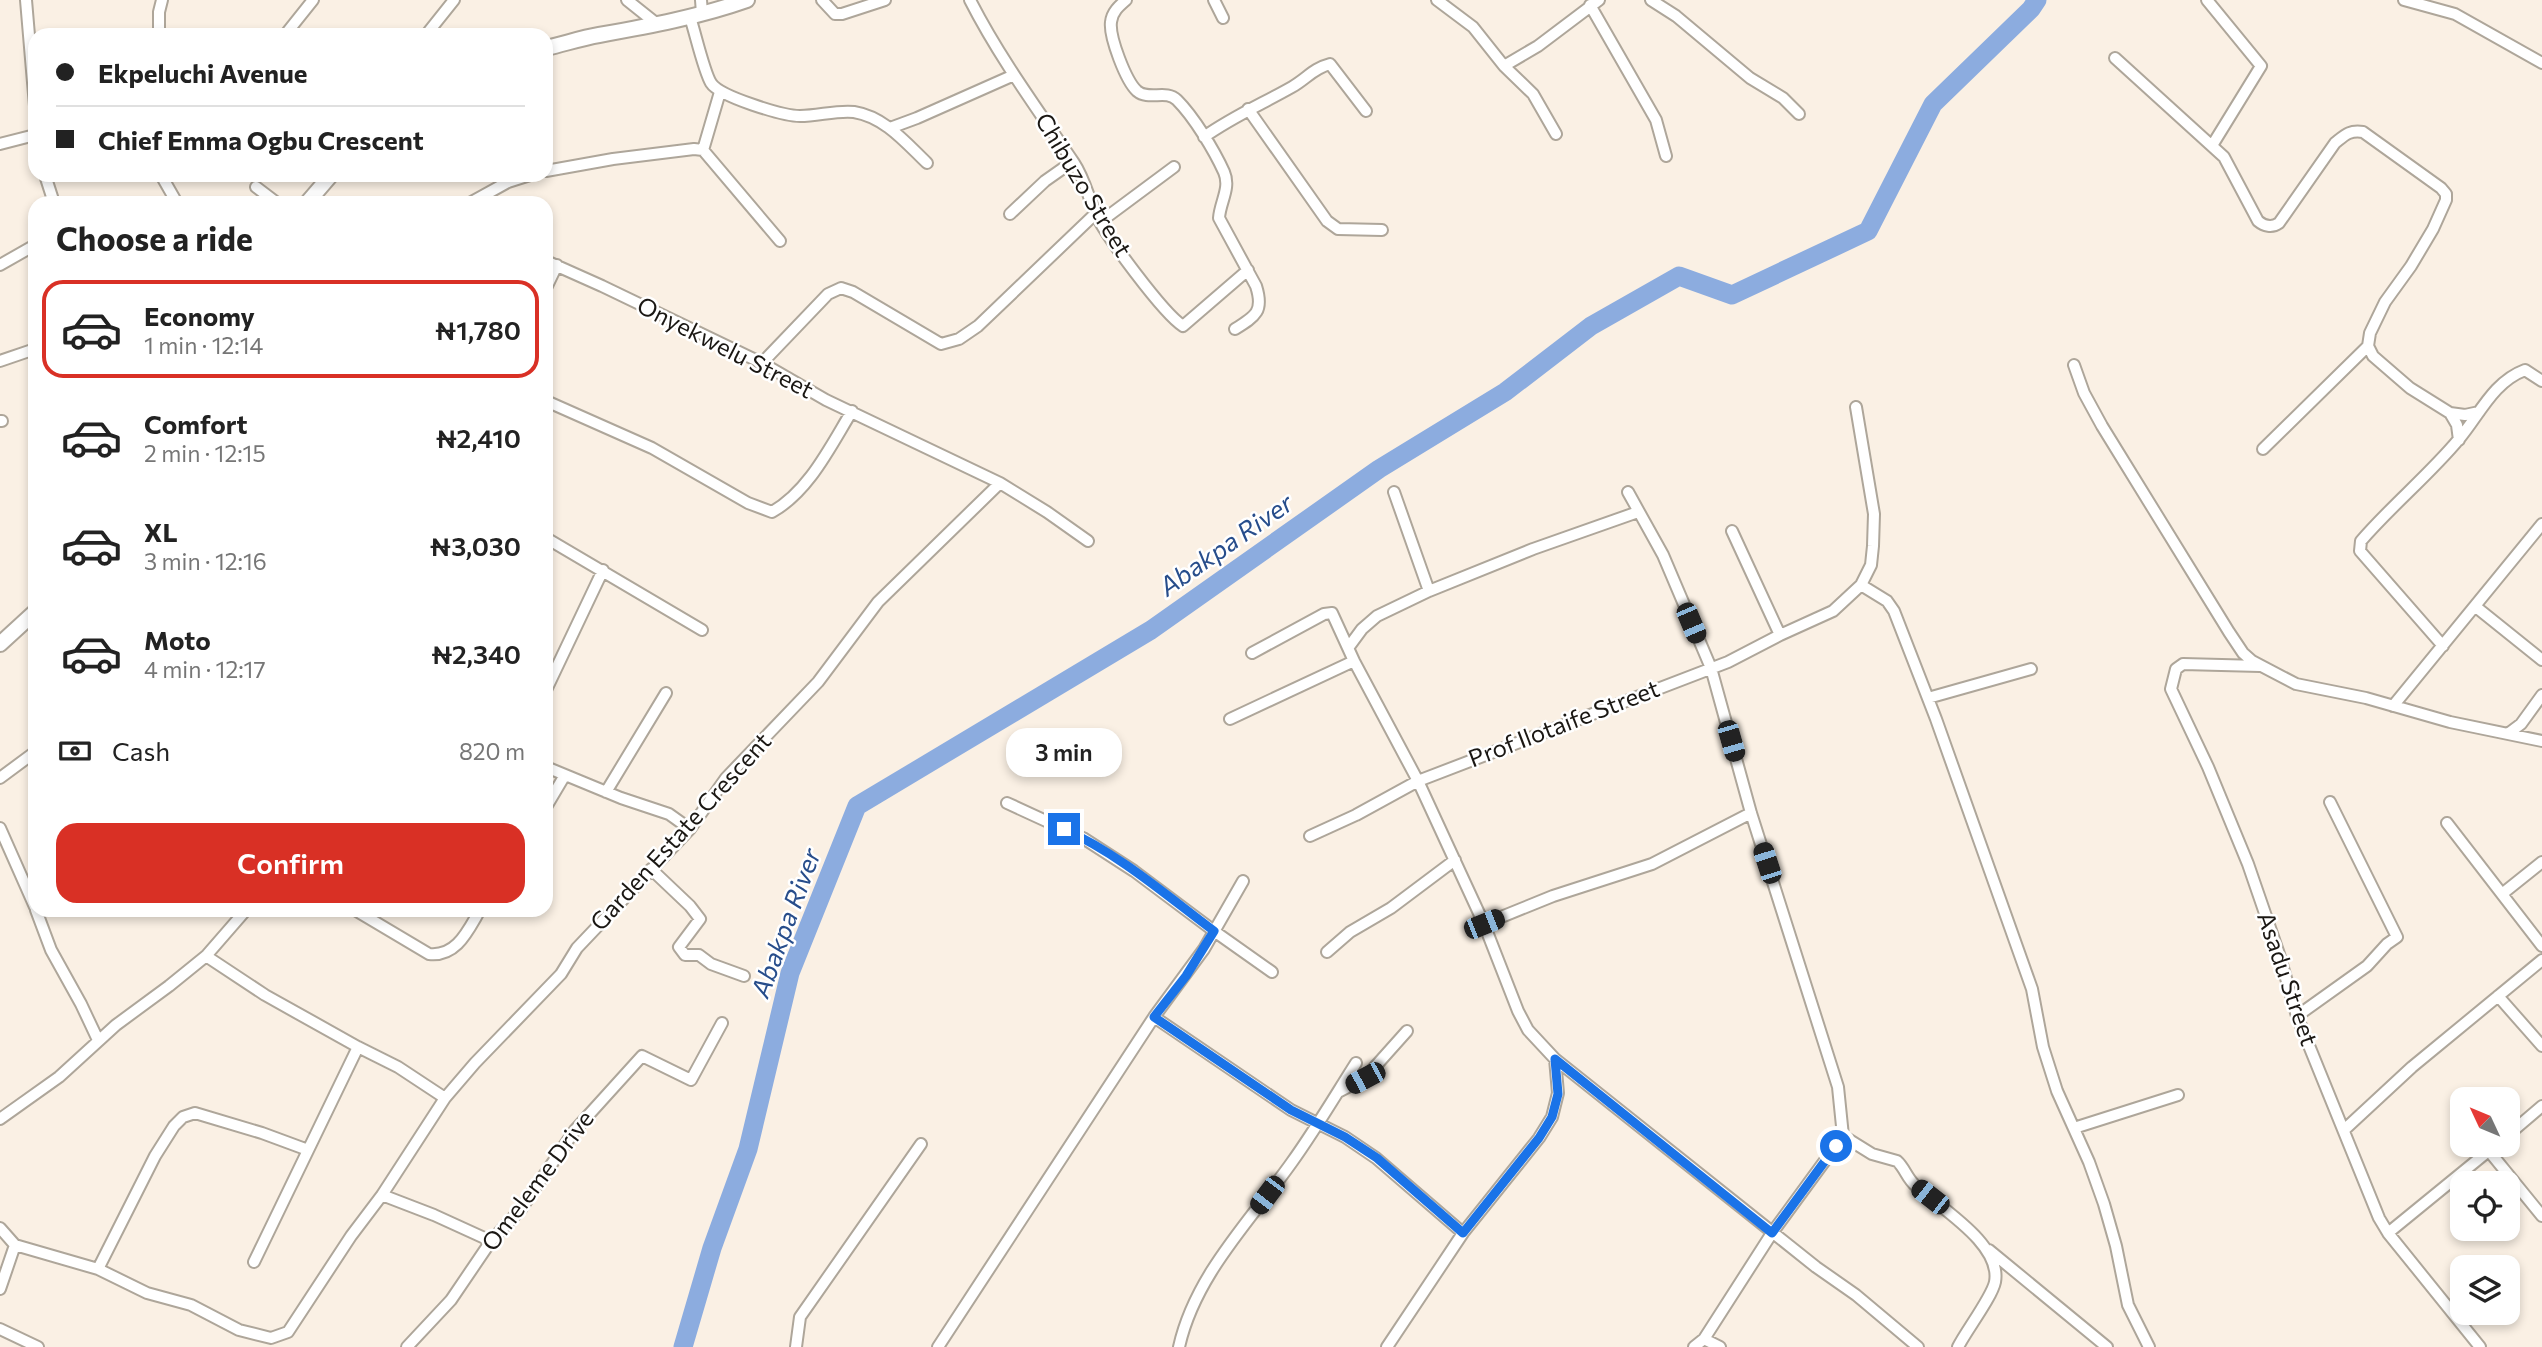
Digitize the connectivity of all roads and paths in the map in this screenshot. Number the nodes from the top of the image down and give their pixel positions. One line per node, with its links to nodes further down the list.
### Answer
1 (26, 0): 20 (street)
2 (162, 0): 21 (street)
3 (313, 0): 22 (street)
4 (454, 0): 23 (street)
5 (626, 0): 19 (street)
6 (747, 0): 17 (main road)
7 (822, 0): 8 (street)
8 (885, 0)
9 (970, 0): 28 (street, Chibuzo Street)
10 (1126, 0): 36 (street)
11 (1214, 0): 18 (street)
12 (1437, 0): 27 (street)
13 (1651, 0): 32 (street)
14 (2207, 0): 38 (street)
15 (2404, 0): 26 (street)
16 (1595, 2): 27 (street); 40 (street)
17 (698, 10): 19 (main road); 29 (street)
18 (1223, 18)
19 (657, 24): 24 (main road)
20 (29, 28)
21 (159, 28)
22 (291, 28)
23 (432, 28)
24 (553, 46)
25 (2115, 58): 38 (street)
26 (2542, 63)
27 (1504, 66): 34 (street)
28 (1014, 75): 33 (street); 41 (street, Chibuzo Street)
29 (720, 92): 33 (street); 39 (street)
30 (1248, 109): 31 (street); 36 (street); 53 (street)
31 (1366, 111)
32 (1799, 114)
33 (890, 128): 42 (street)
34 (1556, 134)
35 (28, 137): 37 (street)
36 (1204, 137): 58 (street)
37 (0, 144)
38 (2213, 144): 60 (street)
39 (703, 150): 44 (street); 54 (street)
40 (1666, 156)
41 (1072, 162): 51 (street); 52 (street, Chibuzo Street)
42 (927, 163)
43 (1174, 167): 52 (street)
44 (553, 170)
45 (325, 182): 49 (main road)
46 (508, 182): 50 (street)
47 (256, 187): 48 (street)
48 (268, 196)
49 (313, 196)
50 (483, 196)
51 (1010, 214)
52 (1098, 218): 58 (street, Chibuzo Street); 63 (street)
53 (1382, 230)
54 (780, 241)
55 (28, 249): 57 (street)
56 (553, 263): 63 (street, Onyekwelu Street)
57 (0, 265)
58 (1248, 271): 59 (street)
59 (1235, 329)
60 (2368, 346): 70 (street); 72 (street)
61 (28, 351): 62 (street)
62 (0, 361)
63 (762, 363): 68 (street, Onyekwelu Street)
64 (2074, 365): 96 (street)
65 (2542, 381): 69 (street)
66 (553, 404): 68 (street)
67 (1856, 407): 82 (street)
68 (852, 411): 73 (street, Onyekwelu Street)
69 (2479, 412): 70 (street); 71 (street)
70 (2450, 413): 71 (street)
71 (2459, 439): 89 (street)
72 (2263, 449)
73 (1000, 483): 79 (street, Onyekwelu Street); 119 (street, Garden Estate Crescent)
74 (1395, 492): 83 (street)
75 (1628, 492): 76 (street)
76 (1638, 512): 83 (street); 97 (street)
77 (2542, 524): 84 (street)
78 (1732, 531): 87 (street)
79 (1088, 541)
80 (553, 542): 81 (street)
81 (603, 570): 86 (street); 95 (street)
82 (1861, 585): 87 (street, Prof Ilotaife Street); 102 (street)
83 (1429, 591): 90 (street)
84 (2476, 607): 89 (street); 92 (street)
85 (28, 619): 88 (main road)
86 (702, 630)
87 (1780, 635): 97 (street, Prof Ilotaife Street)
88 (0, 645)
89 (2443, 646): 103 (street)
90 (1348, 648): 91 (street); 93 (street)
91 (1252, 653)
92 (2542, 660)
93 (1354, 661): 104 (street); 111 (street)
94 (553, 663): 95 (street)
95 (557, 665): 99 (street)
96 (2260, 666): 103 (street); 140 (street, Asadu Street)
97 (1711, 668): 111 (street, Prof Ilotaife Street); 116 (street)
98 (2031, 668): 102 (street)
99 (553, 674)
100 (666, 692): 112 (street)
101 (2542, 695): 105 (street)
102 (1928, 698): 156 (street)
103 (2393, 706): 105 (street)
104 (1230, 719)
105 (2509, 733): 106 (street)
106 (2542, 741)
107 (28, 757): 110 (street)
108 (553, 769): 109 (street)
109 (565, 775): 112 (street); 113 (street)
110 (0, 778)
111 (1418, 781): 120 (street, Prof Ilotaife Street); 121 (street)
112 (606, 792): 119 (street)
113 (553, 795)
114 (2330, 802): 140 (street)
115 (1007, 803): 132 (street)
116 (1751, 813): 131 (street); 158 (street)
117 (2447, 823): 126 (street)
118 (0, 828): 125 (street)
119 (690, 829): 123 (street, Garden Estate Crescent)
120 (1310, 836)
121 (1455, 860): 131 (street); 134 (street)
122 (2542, 862): 126 (street)
123 (652, 869): 138 (street); 151 (street, Garden Estate Crescent)
124 (1243, 881): 132 (street)
125 (28, 885)
126 (2502, 894): 133 (street)
127 (42, 917): 144 (street)
128 (240, 917): 135 (street)
129 (367, 917): 130 (street)
130 (476, 917)
131 (1484, 924): 147 (street)
132 (1214, 931): 137 (street); 141 (street)
133 (2542, 946)
134 (1327, 952)
135 (206, 956): 144 (street); 146 (street)
136 (2542, 960): 139 (street)
137 (1272, 972)
138 (744, 976)
139 (2498, 996): 145 (street); 157 (street)
140 (2297, 1016): 157 (street, Asadu Street)
141 (1154, 1017): 154 (street); 180 (street)
142 (722, 1023): 169 (street, Omeleme Drive)
143 (1407, 1031): 149 (street)
144 (98, 1040): 153 (street)
145 (2542, 1046)
146 (358, 1047): 151 (street); 160 (street)
147 (1555, 1059): 166 (street); 167 (street)
148 (1356, 1063): 149 (street)
149 (1338, 1092): 154 (street)
150 (2178, 1095): 156 (street)
151 (445, 1098): 163 (street, Garden Estate Crescent)
152 (2542, 1106): 155 (street)
153 (0, 1119)
154 (1317, 1124): 166 (street); 181 (street)
155 (2520, 1125)
156 (2074, 1128): 188 (street)
157 (2344, 1130): 168 (street, Asadu Street)
158 (1843, 1136): 167 (street); 171 (street)
159 (921, 1144): 179 (street)
160 (308, 1150): 172 (street); 173 (street)
161 (2482, 1157): 168 (street)
162 (2499, 1157): 164 (street)
163 (382, 1195): 169 (street); 173 (street, Garden Estate Crescent)
164 (2542, 1216)
165 (0, 1228): 170 (street)
166 (1463, 1233): 182 (street)
167 (1772, 1233): 176 (street); 185 (street)
168 (2388, 1233): 189 (street, Asadu Street)
169 (491, 1241): 178 (street, Omeleme Drive)
170 (15, 1245): 173 (street); 174 (street)
171 (1987, 1248): 186 (street); 187 (street)
172 (254, 1262)
173 (98, 1269)
174 (0, 1289)
175 (0, 1329): 177 (street)
176 (1704, 1339): 183 (street); 184 (street)
177 (38, 1347)
178 (407, 1347)
179 (796, 1347)
180 (938, 1347)
181 (1180, 1347)
182 (1387, 1347)
183 (1694, 1347)
184 (1720, 1347)
185 (1918, 1347)
186 (1958, 1347)
187 (2107, 1347)
188 (2149, 1347)
189 (2480, 1347)

